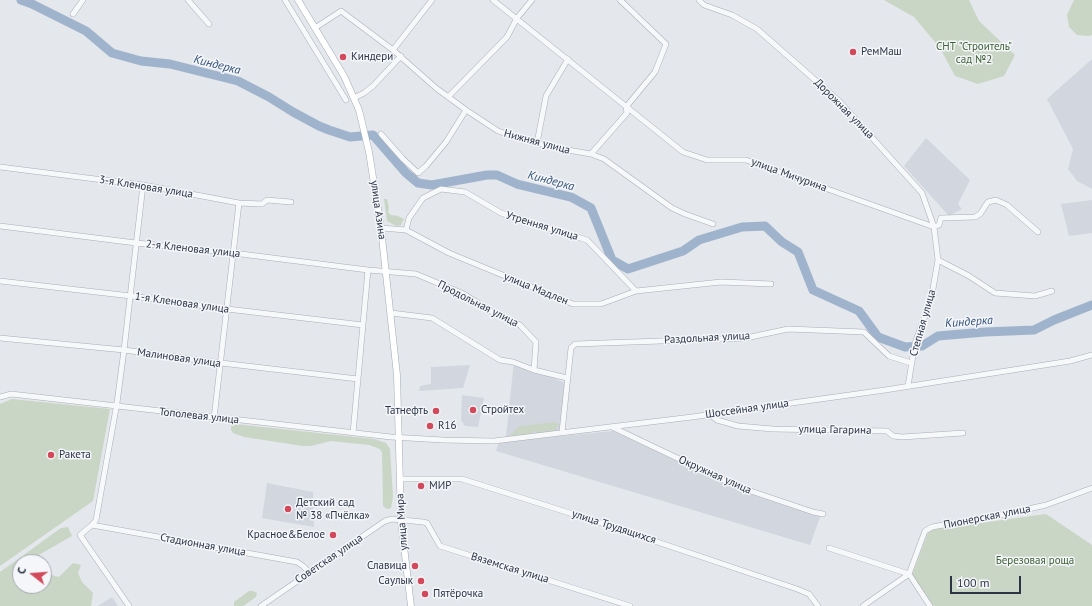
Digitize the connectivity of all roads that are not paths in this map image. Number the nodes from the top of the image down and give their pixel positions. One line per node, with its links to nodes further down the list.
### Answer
1 (83, 0): 10 (street)
2 (188, 0): 12 (street)
3 (285, 0): 19 (street)
4 (298, 0): 13 (main road, улица Азина)
5 (432, 0): 14 (street)
6 (493, 0): 11 (street, улица Мичурина)
7 (532, 0): 11 (street)
8 (620, 0): 20 (street)
9 (699, 0): 31 (street, Дорожная улица)
10 (73, 14)
11 (517, 18): 16 (street, улица Мичурина); 17 (street)
12 (209, 24)
13 (315, 28): 14 (street, Нижняя улица); 18 (main road, улица Азина)
14 (393, 50): 15 (street, Нижняя улица)
15 (401, 56): 17 (street, Нижняя улица); 18 (street)
16 (568, 59): 20 (street, улица Мичурина); 23 (street)
17 (448, 97): 21 (street, Нижняя улица)
18 (354, 98): 32 (main road, улица Азина)
19 (346, 100)
20 (626, 107): 24 (street); 31 (street, улица Мичурина)
21 (466, 110): 22 (street); 23 (street, Нижняя улица)
22 (381, 134)
23 (537, 143): 24 (street, Нижняя улица)
24 (590, 154): 29 (street, Нижняя улица)
25 (0, 167): 26 (street, 3-я Кленовая улица)
26 (143, 185): 28 (street, 3-я Кленовая улица); 35 (street)
27 (291, 202): 28 (street, 3-я Кленовая улица)
28 (239, 203): 36 (street)
29 (713, 224)
30 (0, 226): 35 (street, 2-я Кленовая улица)
31 (934, 227): 34 (street); 37 (street, Дорожная улица)
32 (381, 228): 33 (street, улица Мадлен); 39 (main road, улица Азина)
33 (406, 230): 42 (street, улица Мадлен); 42 (street, Утренняя улица)
34 (1038, 232)
35 (136, 243): 36 (street, 2-я Кленовая улица); 44 (street)
36 (233, 253): 38 (street, 2-я Кленовая улица); 45 (street)
37 (938, 260): 43 (street); 52 (street, Степная улица)
38 (368, 270): 39 (street, 2-я Кленовая улица); 47 (street)
39 (386, 271): 46 (main road, улица Азина); 53 (street, Продольная улица)
40 (0, 281): 44 (street, 1-я Кленовая улица)
41 (771, 284): 42 (street, улица Мадлен)
42 (636, 291)
43 (1052, 291)
44 (131, 296): 45 (street, 1-я Кленовая улица); 49 (street)
45 (227, 309): 47 (street, 1-я Кленовая улица); 51 (street)
46 (391, 313): 53 (street); 67 (main road, улица Азина)
47 (363, 325): 55 (street)
48 (0, 338): 49 (street, Малиновая улица)
49 (124, 350): 51 (street, Малиновая улица); 58 (street)
50 (1092, 356): 56 (street, Шоссейная улица)
51 (221, 363): 55 (street, Малиновая улица); 61 (street)
52 (912, 363): 54 (street, Раздольная улица); 56 (street, Степная улица)
53 (534, 370): 54 (street)
54 (567, 378): 64 (street, Раздольная улица)
55 (358, 379): 65 (street)
56 (908, 386): 59 (street, Шоссейная улица)
57 (0, 397): 58 (street, Тополевая улица)
58 (115, 406): 61 (street, Тополевая улица); 72 (street)
59 (725, 412): 60 (street, Шоссейная улица); 62 (street)
60 (709, 414): 62 (street, улица Гагарина); 63 (street, Шоссейная улица)
61 (214, 418): 65 (street, Тополевая улица)
62 (729, 424): 66 (street, улица Гагарина)
63 (611, 426): 64 (street, Шоссейная улица); 70 (street, Окружная улица)
64 (562, 432): 67 (street, Шоссейная улица)
65 (353, 433): 67 (street, Тополевая улица)
66 (963, 433)
67 (399, 438): 68 (main road, улица Мира)
68 (400, 479): 71 (main road, улица Мира); 80 (street, улица Трудящихся)
69 (1092, 488): 75 (street, Пионерская улица)
70 (822, 514)
71 (401, 521): 74 (street, Советская улица); 78 (main road, улица Мира); 79 (street, Вяземская улица)
72 (92, 525): 74 (street, Стадионная улица); 76 (street)
73 (829, 548): 75 (street)
74 (309, 572): 77 (street, Советская улица)
75 (909, 574): 81 (street); 82 (street)
76 (128, 606)
77 (261, 606)
78 (411, 606)
79 (630, 606)
80 (818, 606)
81 (863, 606)
82 (930, 606)

